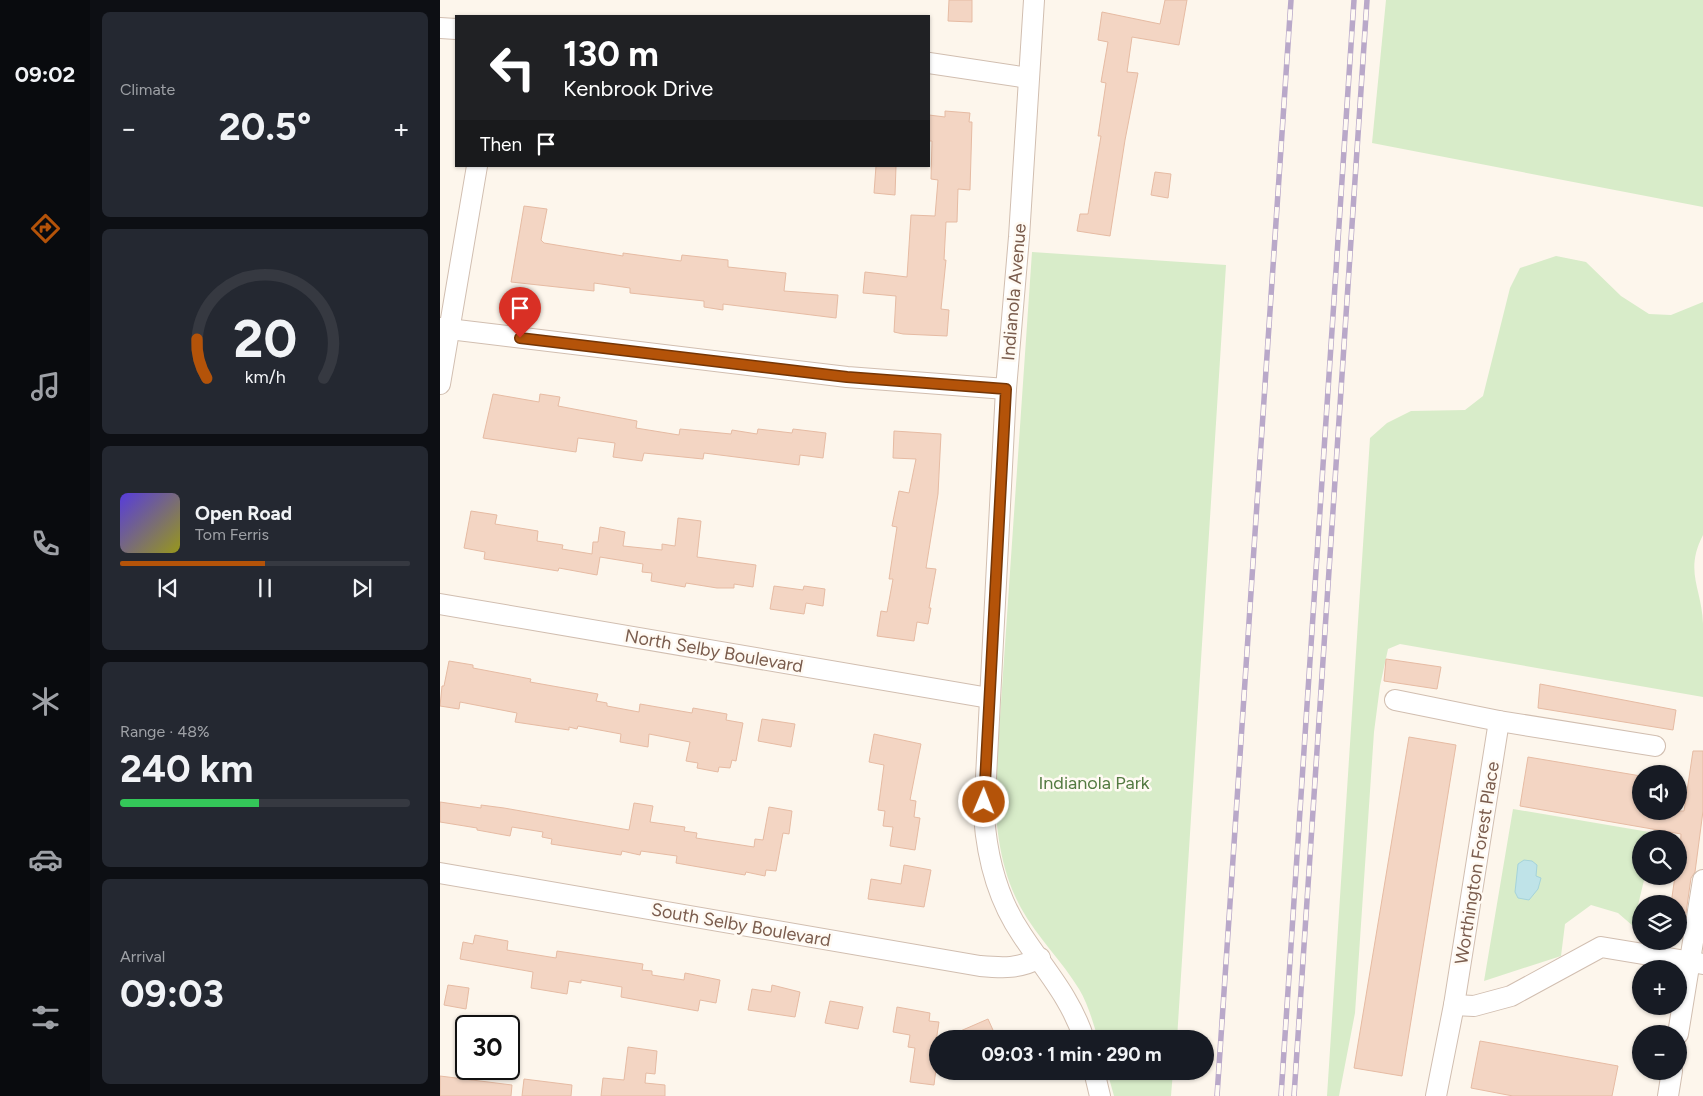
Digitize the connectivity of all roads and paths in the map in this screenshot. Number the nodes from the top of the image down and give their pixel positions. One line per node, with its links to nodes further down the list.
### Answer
1 (1034, 0): 5 (street, Indianola Avenue)
2 (440, 28): 3 (street)
3 (455, 29)
4 (930, 63): 5 (street)
5 (1028, 78): 9 (street, Indianola Avenue)
6 (478, 167): 7 (street)
7 (445, 329): 8 (street); 9 (street)
8 (440, 384)
9 (1006, 389): 11 (street, Indianola Avenue)
10 (440, 604): 11 (street, North Selby Boulevard)
11 (989, 698): 17 (street, Indianola Avenue)
12 (1395, 700): 13 (street)
13 (1499, 721): 14 (street); 19 (street, Worthington Forest Place)
14 (1655, 746)
15 (440, 873): 17 (street, South Selby Boulevard)
16 (1703, 880): 18 (street)
17 (1040, 958): 21 (street, Indianola Avenue)
18 (1696, 963): 19 (street); 20 (street)
19 (1454, 1005): 25 (street, Worthington Forest Place)
20 (1680, 1025)
21 (1081, 1030)
22 (1096, 1080): 24 (street)
23 (1671, 1080): 26 (street)
24 (1100, 1096)
25 (1436, 1096)
26 (1668, 1096)

